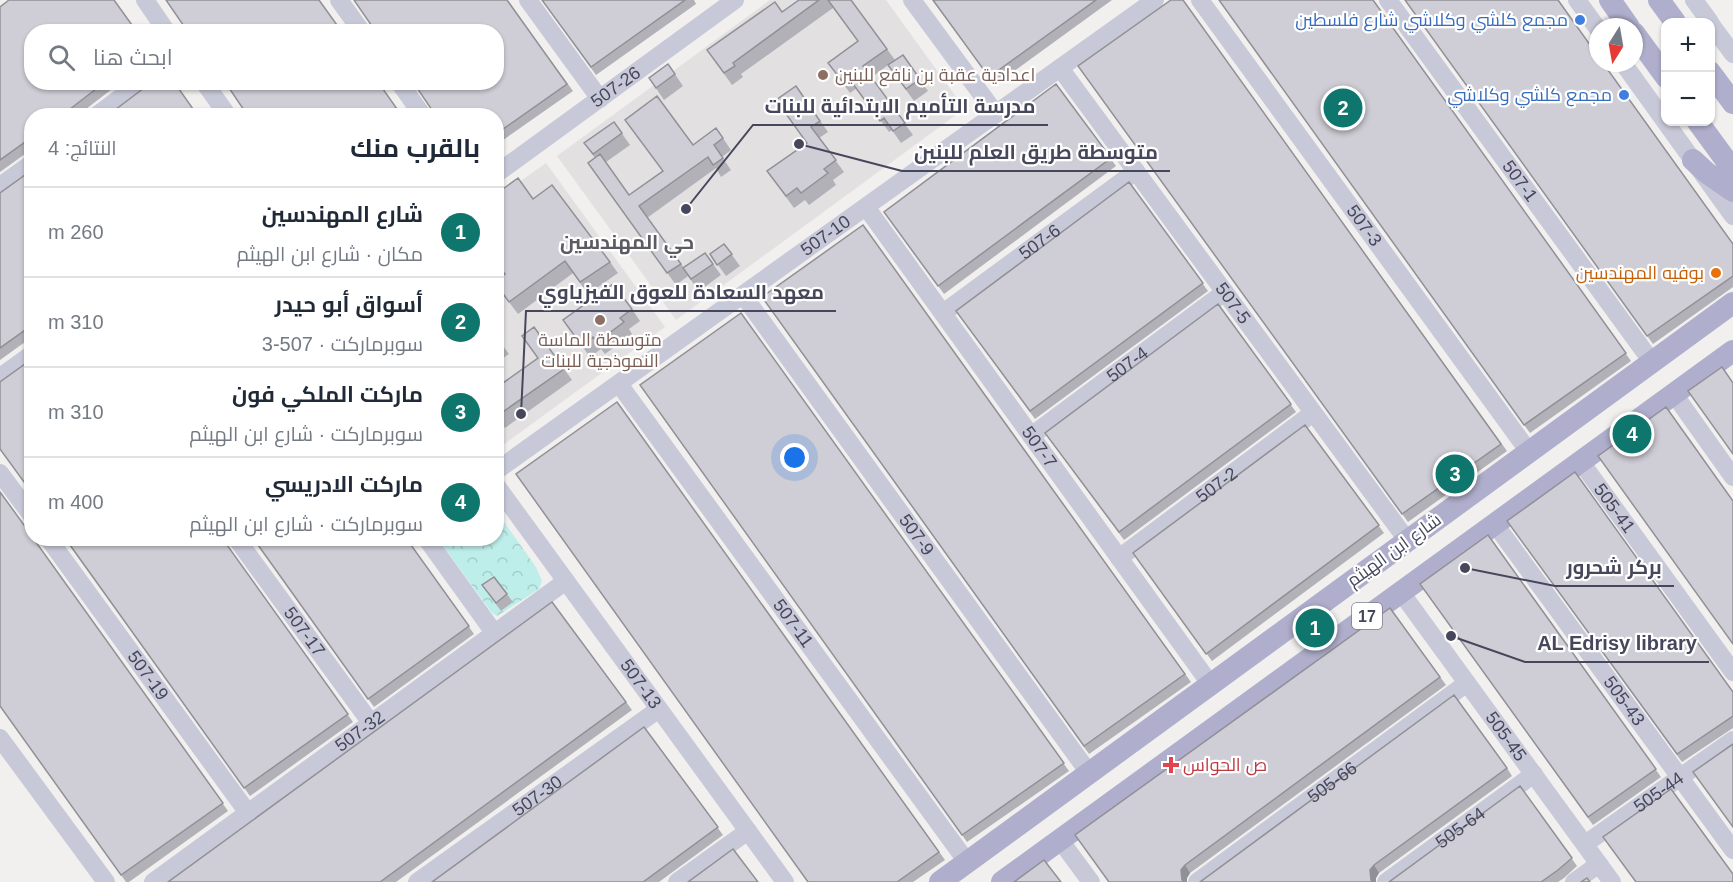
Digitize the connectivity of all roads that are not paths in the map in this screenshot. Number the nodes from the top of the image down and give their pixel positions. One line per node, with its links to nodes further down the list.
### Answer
1 (145, 0): 17 (street)
2 (339, 0): 18 (street)
3 (528, 0): 29 (street)
4 (912, 0): 34 (street)
5 (1155, 0): 22 (street, 507-10)
6 (1200, 0): 57 (street, 507-3)
7 (1388, 0): 51 (street, 507-1)
8 (1577, 0): 13 (street)
9 (1610, 0): 14 (main road)
10 (1659, 0): 15 (main road)
11 (1694, 0): 16 (street)
12 (723, 3): 29 (street, 507-26)
13 (1590, 18)
14 (1623, 18)
15 (1672, 18)
16 (1707, 18)
17 (162, 24)
18 (356, 24)
19 (1715, 30): 21 (street)
20 (1643, 46): 24 (main road)
21 (1733, 54)
22 (1060, 68): 34 (street, 507-10); 40 (street, 507-5)
23 (1629, 72): 36 (street)
24 (1661, 72)
25 (1715, 79): 30 (main road)
26 (130, 90): 31 (street)
27 (210, 90): 32 (street)
28 (405, 90): 33 (street)
29 (600, 99): 37 (street, 507-26)
30 (1733, 103)
31 (107, 108)
32 (222, 108)
33 (417, 108)
34 (996, 114): 43 (street, 507-10)
35 (1701, 126): 39 (main road)
36 (1693, 160): 42 (main road); 44 (street)
37 (504, 168)
38 (24, 169): 41 (street)
39 (1733, 170)
40 (1136, 171): 45 (street, 507-5); 48 (street, 507-6)
41 (0, 186)
42 (1733, 191)
43 (866, 207): 46 (street, 507-10); 48 (street, 507-7)
44 (1733, 216)
45 (1224, 292): 55 (street, 507-5); 56 (street, 507-4)
46 (743, 295): 53 (street, 507-10); 82 (street, 507-9)
47 (1733, 303): 51 (main road, شارع ابن الهيثم / 17)
48 (943, 313): 56 (street, 507-7)
49 (1733, 351): 54 (main road, شارع ابن الهيثم / 17)
50 (24, 360): 52 (street)
51 (1652, 362): 57 (main road, شارع ابن الهيثم / 17)
52 (0, 377)
53 (619, 384): 59 (street, 507-10); 90 (street, 507-11)
54 (1674, 394): 58 (main road, شارع ابن الهيثم / 17); 61 (street)
55 (1313, 413): 65 (street, 507-5); 69 (street, 507-2)
56 (1031, 436): 69 (street, 507-7)
57 (1529, 452): 65 (main road, شارع ابن الهيثم / 17)
58 (1581, 462): 64 (main road, شارع ابن الهيثم / 17); 75 (street, 505-41)
59 (504, 465)
60 (0, 473): 63 (street)
61 (1733, 477)
62 (504, 495): 70 (street, 507-13)
63 (24, 505)
64 (1495, 524): 71 (main road, شارع ابن الهيثم / 17); 84 (street, 505-43)
65 (1407, 540): 72 (main road, شارع ابن الهيثم / 17)
66 (54, 546): 85 (street, 507-19)
67 (242, 546): 79 (street, 507-17)
68 (432, 546): 73 (street)
69 (1119, 558): 77 (street, 507-7)
70 (566, 581): 73 (street, 507-32); 78 (street, 507-13)
71 (1400, 591): 74 (main road, شارع ابن الهيثم / 17); 76 (street, 505-45)
72 (1295, 622): 74 (main road); 77 (main road, شارع ابن الهيثم / 17)
73 (495, 634): 79 (street, 507-32)
74 (1318, 653): 87 (main road, شارع ابن الهيثم / 17)
75 (1733, 672)
76 (1467, 683): 83 (street, 505-45); 100 (street, 505-66)
77 (1211, 686): 82 (main road, شارع ابن الهيثم / 17)
78 (659, 709): 86 (street, 507-13); 94 (street, 507-30)
79 (371, 723): 85 (street, 507-32)
80 (0, 738): 92 (street)
81 (1733, 740): 84 (street, 505-44)
82 (1089, 773): 90 (main road, شارع ابن الهيثم / 17)
83 (1534, 774): 88 (street, 505-45); 101 (street, 505-64)
84 (1680, 776): 88 (street, 505-44); 89 (street, 505-43)
85 (248, 813): 93 (street, 507-32)
86 (748, 831): 95 (street); 96 (street, 507-13)
87 (1060, 840): 98 (main road, شارع ابن الهيثم / 17); 99 (street)
88 (1585, 844): 91 (street, 505-45)
89 (1733, 850)
90 (967, 862): 97 (main road, شارع ابن الهيثم / 17)
91 (1599, 864): 102 (street); 103 (street, 505-45)
92 (106, 882)
93 (153, 882)
94 (417, 882)
95 (677, 882)
96 (785, 882)
97 (940, 882)
98 (1002, 882)
99 (1091, 882)
100 (1197, 882)
101 (1386, 882)
102 (1574, 882)
103 (1612, 882)

